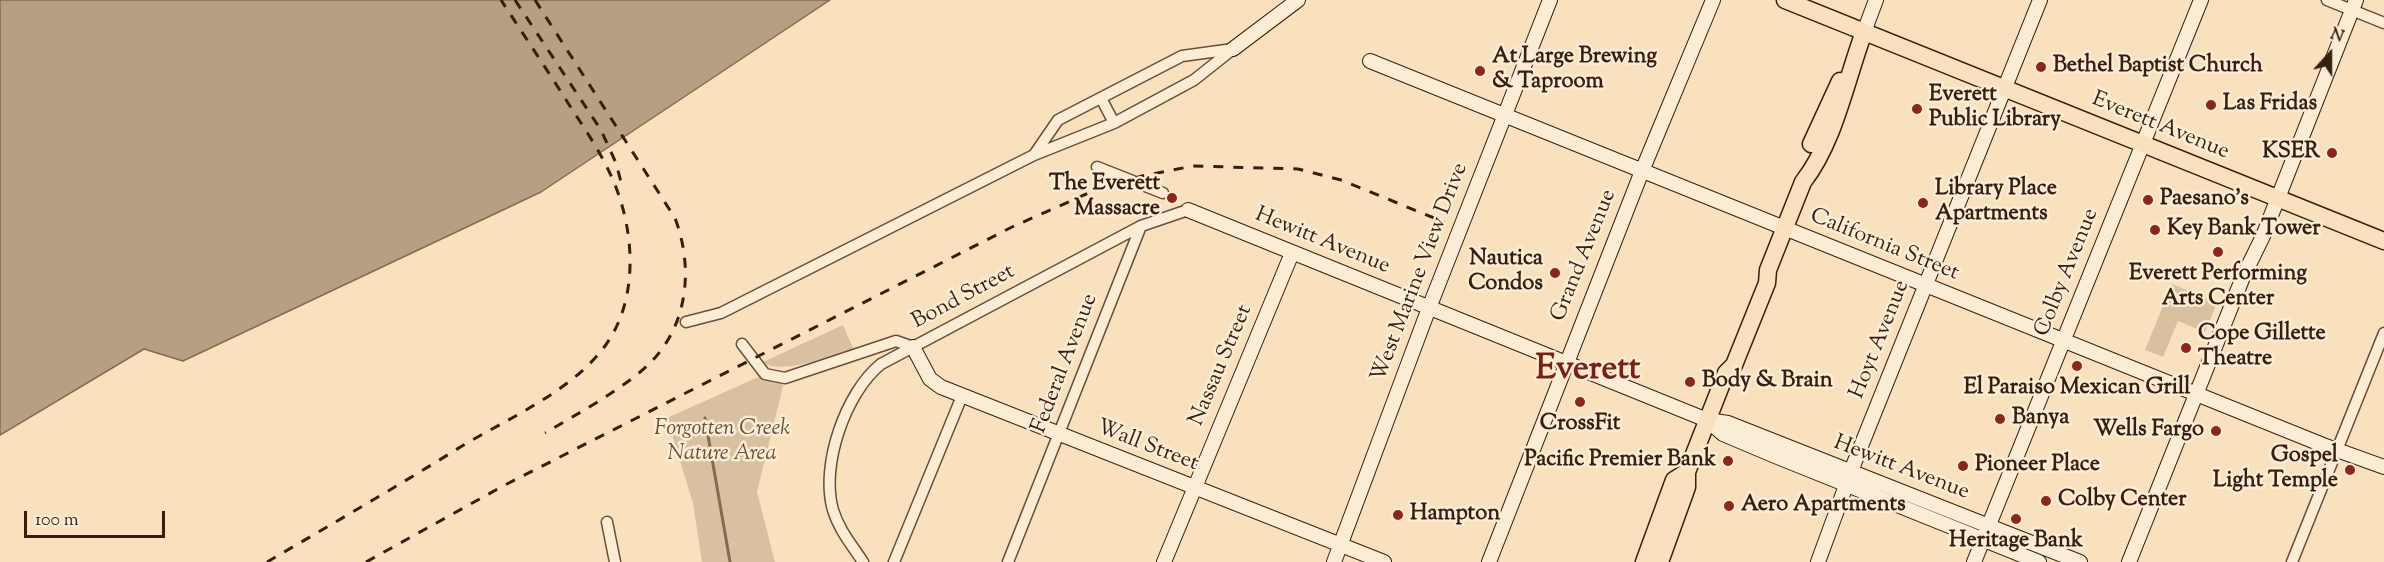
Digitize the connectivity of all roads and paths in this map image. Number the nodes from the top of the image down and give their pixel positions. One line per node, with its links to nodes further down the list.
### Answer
1 (1298, 0): 12 (street)
2 (1550, 0): 16 (street, West Marine View Drive)
3 (1713, 0): 21 (street, Grand Avenue)
4 (1785, 0): 11 (main road, Everett Avenue)
5 (1876, 0): 11 (street)
6 (2040, 0): 14 (street, Hoyt Avenue)
7 (2201, 0): 18 (street, Colby Avenue)
8 (2327, 0): 9 (street)
9 (2354, 5): 10 (street); 23 (street)
10 (2384, 23)
11 (1864, 32): 14 (main road, Everett Avenue); 26 (main road)
12 (1233, 49): 15 (street); 17 (street)
13 (1370, 61): 16 (street, California Street)
14 (2005, 89): 18 (main road, Everett Avenue); 29 (street, Hoyt Avenue)
15 (1101, 98): 17 (street); 19 (street)
16 (1505, 116): 21 (street, California Street); 30 (street, West Marine View Drive)
17 (1114, 123): 19 (street)
18 (2143, 144): 23 (main road, Everett Avenue); 33 (street, Colby Avenue)
19 (1034, 155): 31 (street)
20 (1097, 167): 22 (street)
21 (1642, 171): 26 (street, California Street); 36 (street, Grand Avenue)
22 (1163, 193)
23 (2276, 198): 27 (main road, Everett Avenue); 37 (street)
24 (1188, 210): 25 (street); 28 (street, Hewitt Avenue)
25 (1140, 226): 35 (street, Bond Street); 40 (street, Federal Avenue)
26 (1785, 229): 29 (street, California Street); 39 (main road)
27 (2384, 241)
28 (1292, 252): 30 (street, Hewitt Avenue); 45 (street, Nassau Street)
29 (1926, 285): 33 (street, California Street); 44 (street, Hoyt Avenue)
30 (1429, 308): 36 (street, Hewitt Avenue); 48 (street, West Marine View Drive)
31 (686, 322)
32 (2384, 333): 41 (street)
33 (2062, 340): 37 (street, California Street); 47 (street, Colby Avenue)
34 (742, 344): 35 (street, Bond Street)
35 (913, 347): 38 (street, Wall Street); 50 (street)
36 (1566, 363): 39 (street, Hewitt Avenue); 56 (street, Grand Avenue)
37 (2196, 394): 41 (street, California Street); 63 (street)
38 (962, 396): 40 (street, Wall Street); 51 (street)
39 (1707, 420): 43 (main road); 44 (street, Hewitt Avenue)
40 (1060, 435): 45 (street, Wall Street); 52 (street, Federal Avenue)
41 (2337, 451): 42 (street, California Street); 64 (street)
42 (2384, 467)
43 (1687, 472): 57 (main road); 58 (main road)
44 (1849, 478): 47 (street, Hewitt Avenue); 59 (street, Hoyt Avenue)
45 (1194, 488): 48 (street, Wall Street); 53 (street, Nassau Street)
46 (607, 522): 49 (street)
47 (1986, 532): 60 (street, Colby Avenue); 61 (street, Hewitt Avenue); 62 (street, Hewitt Avenue)
48 (1340, 546): 54 (street, West Marine View Drive); 55 (street, Wall Street)
49 (615, 562)
50 (863, 562)
51 (894, 562)
52 (1008, 562)
53 (1164, 562)
54 (1334, 562)
55 (1384, 562)
56 (1489, 562)
57 (1644, 562)
58 (1660, 562)
59 (1818, 562)
60 (1974, 562)
61 (2039, 562)
62 (2080, 562)
63 (2129, 562)
64 (2292, 562)

